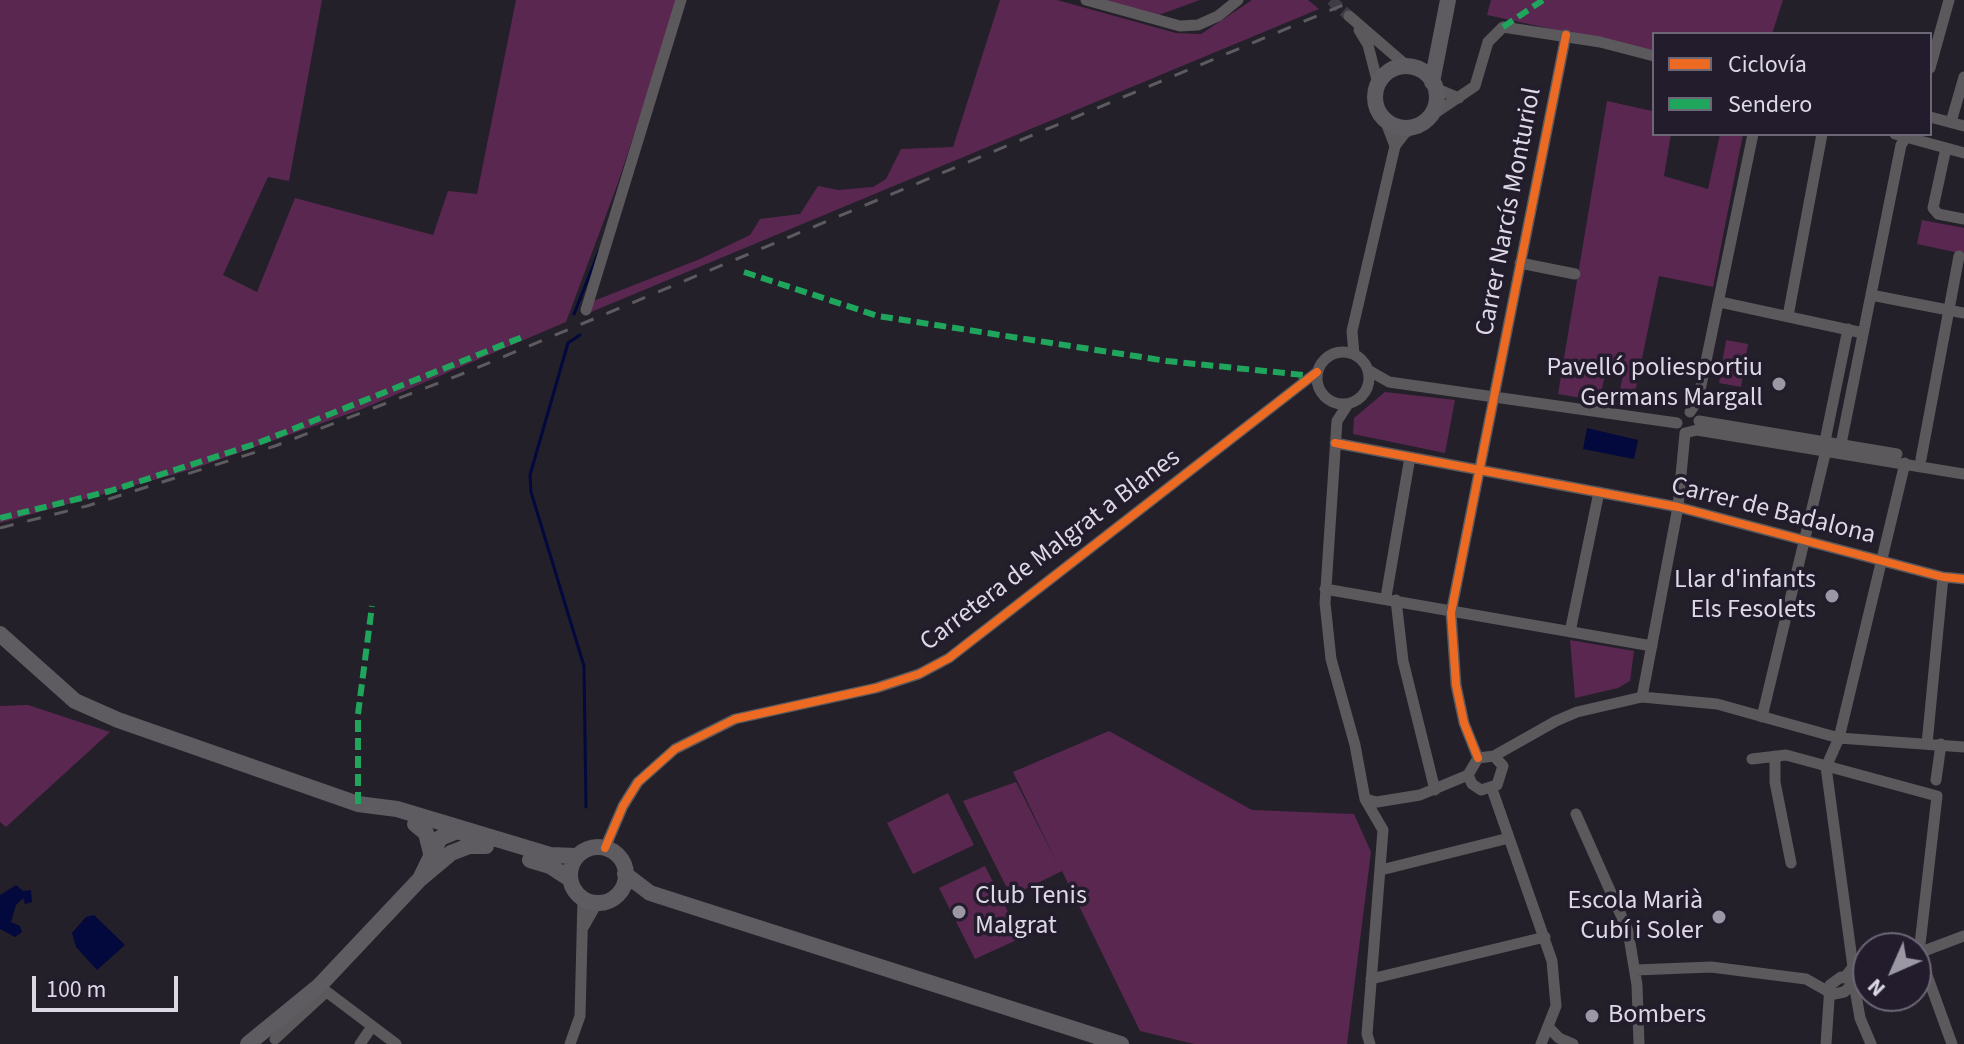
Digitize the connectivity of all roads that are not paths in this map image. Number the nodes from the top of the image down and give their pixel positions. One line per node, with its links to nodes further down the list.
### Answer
1 (681, 0): 33 (street)
2 (1086, 0): 3 (street)
3 (1238, 0)
4 (1448, 0): 6 (street)
5 (1949, 0): 9 (street)
6 (1439, 33): 10 (street); 13 (street)
7 (1566, 35): 8 (street); 14 (street); 29 (street, Carrer Narcís Monturiol)
8 (1652, 56)
9 (1932, 61)
10 (1410, 67): 12 (street); 12 (street); 13 (street)
11 (1964, 77): 18 (street)
12 (1378, 84): 16 (street)
13 (1434, 85): 14 (street); 17 (street)
14 (1459, 98): 17 (street)
15 (1932, 117): 18 (street)
16 (1385, 120): 17 (street); 24 (street)
17 (1423, 122): 24 (street)
18 (1951, 122): 19 (street)
19 (1964, 126)
20 (1753, 136): 32 (street)
21 (1822, 136): 36 (street)
22 (1903, 136): 31 (street)
23 (1906, 136): 25 (street)
24 (1395, 146): 38 (street)
25 (1946, 148): 26 (street); 27 (street)
26 (1964, 153)
27 (1964, 219)
28 (1959, 256): 34 (street)
29 (1520, 263): 30 (street); 48 (street, Carrer Narcís Monturiol)
30 (1575, 274)
31 (1871, 295): 34 (street); 39 (street)
32 (1720, 302): 36 (street); 52 (street)
33 (586, 310)
34 (1949, 310): 35 (street); 57 (street)
35 (1964, 313)
36 (1788, 316): 37 (street)
37 (1848, 329): 39 (street); 55 (street)
38 (1352, 331): 40 (street); 41 (street)
39 (1863, 333): 54 (street)
40 (1339, 352): 41 (street); 43 (street)
41 (1354, 354): 42 (street)
42 (1368, 370): 44 (street); 46 (street)
43 (1317, 372): 45 (street, Carretera de Malgrat a Blanes); 47 (street)
44 (1389, 382): 46 (street); 48 (street)
45 (1300, 387): 47 (street); 99 (street, Carretera de Malgrat a Blanes)
46 (1367, 389): 49 (street)
47 (1325, 397): 49 (street); 50 (street)
48 (1493, 397): 51 (street); 60 (street, Carrer Narcís Monturiol)
49 (1348, 404): 50 (street)
50 (1337, 421): 53 (street)
51 (1677, 423): 52 (street); 52 (street)
52 (1693, 424): 55 (street); 63 (street)
53 (1335, 443): 56 (street, Carrer de Badalona); 68 (street)
54 (1841, 444): 55 (street); 57 (street)
55 (1825, 446): 58 (street); 64 (street)
56 (1410, 457): 60 (street, Carrer de Badalona); 69 (street)
57 (1921, 459): 59 (street)
58 (1905, 463): 61 (street); 65 (street)
59 (1964, 466)
60 (1478, 470): 62 (street, Carrer de Badalona); 70 (street, Carrer Narcís Monturiol)
61 (1964, 474)
62 (1599, 492): 63 (street, Carrer de Badalona); 71 (street)
63 (1678, 507): 64 (street, Carrer de Badalona); 73 (street)
64 (1806, 539): 65 (street, Carrer de Badalona); 75 (street)
65 (1883, 560): 66 (street, Carrer de Badalona); 76 (street)
66 (1943, 577): 67 (street, Carrer de Badalona); 77 (street)
67 (1964, 579)
68 (1325, 589): 69 (street); 89 (street)
69 (1391, 598): 70 (street); 88 (street)
70 (1451, 613): 71 (street); 82 (street, Carrer Narcís Monturiol)
71 (1570, 632): 73 (street)
72 (0, 634): 91 (street)
73 (1652, 646): 74 (street)
74 (1642, 697): 75 (street); 80 (street)
75 (1762, 717): 76 (street)
76 (1839, 738): 77 (street); 84 (street)
77 (1927, 744): 78 (street)
78 (1941, 744): 79 (street); 86 (street)
79 (1964, 747)
80 (1494, 756): 82 (street); 87 (street)
81 (1775, 756): 83 (street); 84 (street); 103 (street)
82 (1478, 758): 85 (street)
83 (1752, 759)
84 (1826, 767): 111 (street); 115 (street)
85 (1468, 775): 87 (street); 88 (street)
86 (1936, 780)
87 (1492, 789): 97 (street)
88 (1435, 790): 90 (street)
89 (1365, 799): 90 (street); 94 (street)
90 (1386, 801): 94 (street)
91 (377, 808): 92 (street); 95 (street)
92 (402, 810): 96 (street); 98 (street)
93 (1576, 814): 116 (street)
94 (1375, 815): 104 (street)
95 (415, 824): 96 (street); 100 (street)
96 (448, 834): 98 (street); 100 (street); 101 (street)
97 (1509, 838): 104 (street); 113 (street)
98 (492, 843): 101 (street); 102 (street); 107 (street)
99 (605, 848): 102 (street); 105 (street)
100 (431, 853): 106 (street)
101 (451, 853): 106 (street)
102 (576, 856): 107 (street)
103 (1791, 863)
104 (1381, 870): 117 (street)
105 (625, 874): 108 (street); 109 (street)
106 (420, 879): 119 (street)
107 (570, 879): 110 (street)
108 (650, 893): 109 (street); 130 (street)
109 (617, 895): 110 (street)
110 (590, 901): 129 (street)
111 (1921, 932)
112 (1964, 936): 114 (street)
113 (1545, 937): 117 (street); 124 (street)
114 (1932, 948)
115 (1852, 963)
116 (1636, 970): 121 (street); 134 (street)
117 (1371, 979): 131 (street)
118 (1852, 980): 121 (street)
119 (323, 989): 123 (street); 125 (street)
120 (1932, 990): 137 (street)
121 (1829, 993): 135 (street)
122 (1859, 1012): 136 (street)
123 (371, 1028): 127 (street); 128 (street)
124 (1549, 1028): 132 (street); 133 (street)
125 (274, 1039): 126 (street)
126 (248, 1044)
127 (360, 1044)
128 (396, 1044)
129 (570, 1044)
130 (1121, 1044)
131 (1370, 1044)
132 (1541, 1044)
133 (1573, 1044)
134 (1639, 1044)
135 (1826, 1044)
136 (1871, 1044)
137 (1952, 1044)

